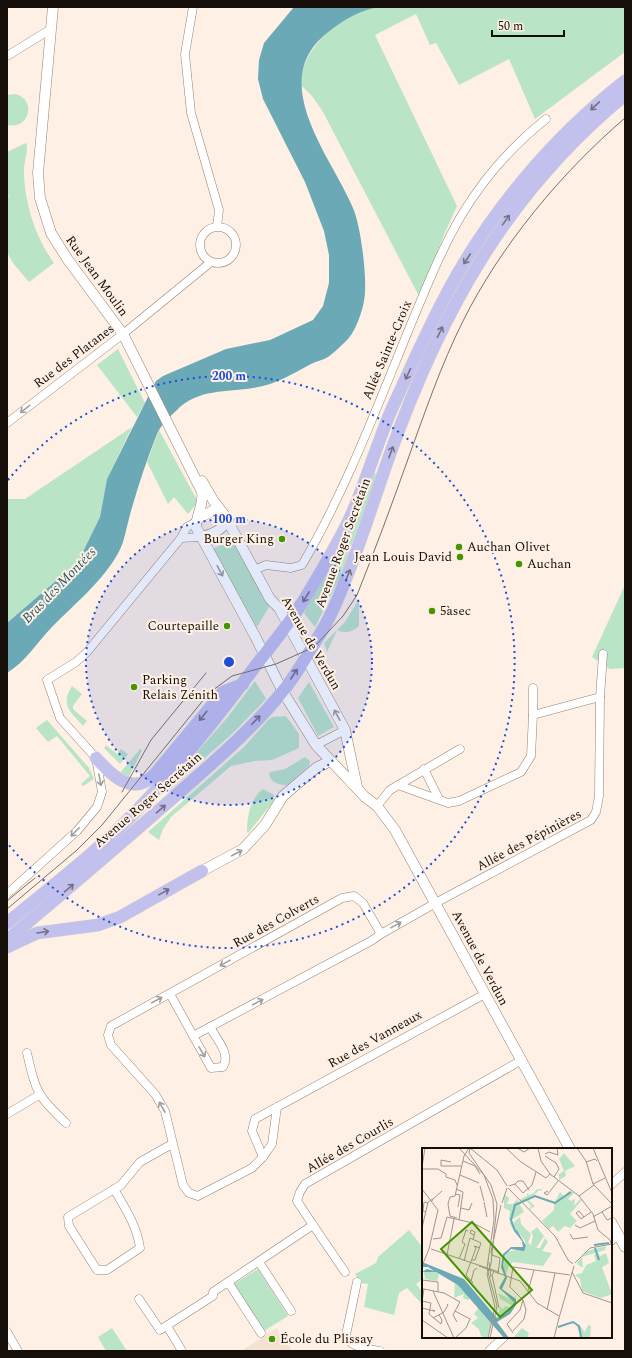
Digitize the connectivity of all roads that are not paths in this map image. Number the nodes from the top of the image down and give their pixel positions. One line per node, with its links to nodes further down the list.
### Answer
1 (53, 7): 3 (street, Rue Jean Moulin)
2 (193, 7): 8 (street)
3 (51, 29): 4 (street); 10 (street, Rue Jean Moulin)
4 (7, 56)
5 (625, 81): 19 (main road, Avenue Roger Secrétain, one-way to 19)
6 (625, 95): 22 (main road, Avenue Roger Secrétain, one-way to 6)
7 (546, 119): 18 (street, Allée Sainte-Croix)
8 (217, 226): 9 (street); 9 (street, Rue des Platanes)
9 (211, 262): 10 (street, Rue des Platanes)
10 (123, 334): 11 (street, Rue Jean Moulin); 12 (street, Rue des Platanes, one-way to 12)
11 (149, 389): 13 (street, Avenue de Verdun)
12 (7, 423)
13 (170, 428): 14 (street, Avenue de Verdun); 15 (street, Avenue de Verdun)
14 (224, 515): 15 (street); 16 (street); 18 (street, Avenue de Verdun)
15 (197, 520): 16 (street, Avenue de Verdun); 17 (street)
16 (201, 537): 17 (street); 20 (street, Avenue de Verdun, one-way to 20)
17 (181, 538): 31 (street)
18 (254, 570): 19 (street, Avenue de Verdun)
19 (287, 623): 20 (main road, Avenue Roger Secrétain); 22 (street, Avenue de Verdun)
20 (264, 654): 23 (main road, Avenue Roger Secrétain); 25 (street, Avenue de Verdun)
21 (603, 654): 26 (street, Allée des Pépinières)
22 (306, 657): 25 (main road, Avenue Roger Secrétain, one-way to 22); 28 (street, Avenue de Verdun, one-way to 22)
23 (243, 684): 31 (main road, one-way to 31); 41 (main road, Avenue Roger Secrétain)
24 (533, 688): 27 (street)
25 (283, 692): 29 (street, Avenue de Verdun); 43 (main road, Avenue Roger Secrétain, one-way to 25)
26 (600, 697): 27 (street); 40 (street, Allée des Pépinières)
27 (533, 715): 36 (street)
28 (345, 730): 29 (street); 35 (street, Avenue de Verdun)
29 (316, 745): 32 (street, Avenue de Verdun)
30 (460, 749): 33 (street)
31 (96, 758): 39 (street, one-way to 39)
32 (330, 761): 35 (street, Avenue de Verdun); 38 (street, one-way to 32)
33 (424, 770): 34 (street); 36 (street)
34 (398, 785): 36 (street); 37 (street)
35 (357, 787): 37 (street, Avenue de Verdun)
36 (439, 799)
37 (377, 806): 40 (street, Avenue de Verdun)
38 (202, 871): 44 (main road, one-way to 38)
39 (7, 894)
40 (436, 903): 42 (street, one-way to 40); 46 (street, Avenue de Verdun)
41 (7, 923)
42 (381, 934): 45 (street, Rue des Colverts, one-way to 45); 47 (street, one-way to 42)
43 (7, 940)
44 (7, 947)
45 (170, 994): 48 (street); 55 (street, Rue des Colverts, one-way to 45)
46 (485, 994): 50 (street, Avenue de Verdun); 52 (street, Rue des Vanneaux)
47 (210, 1027): 48 (street); 48 (street, one-way to 47)
48 (193, 1036)
49 (28, 1053): 51 (street)
50 (520, 1061): 56 (street, Avenue de Verdun); 61 (street, Allée des Courlis)
51 (39, 1095): 53 (street); 54 (street)
52 (277, 1107): 57 (street); 57 (street, Rue des Vanneaux)
53 (7, 1114)
54 (66, 1123)
55 (172, 1144): 57 (street, Rue des Colverts); 60 (street)
56 (569, 1148)
57 (263, 1157)
58 (625, 1172): 59 (street)
59 (612, 1183)
60 (114, 1190): 60 (street)
61 (313, 1225): 65 (street); 66 (street)
62 (612, 1226): 63 (street)
63 (615, 1238): 64 (street)
64 (625, 1247)
65 (258, 1262): 67 (street); 70 (street)
66 (345, 1272)
67 (228, 1282): 71 (street); 73 (street)
68 (357, 1282): 77 (street)
69 (139, 1299): 71 (street)
70 (290, 1311)
71 (167, 1326): 76 (street)
72 (7, 1332): 75 (street)
73 (261, 1333)
74 (503, 1338): 78 (street)
75 (18, 1351)
76 (182, 1351)
77 (380, 1351)
78 (489, 1351)

